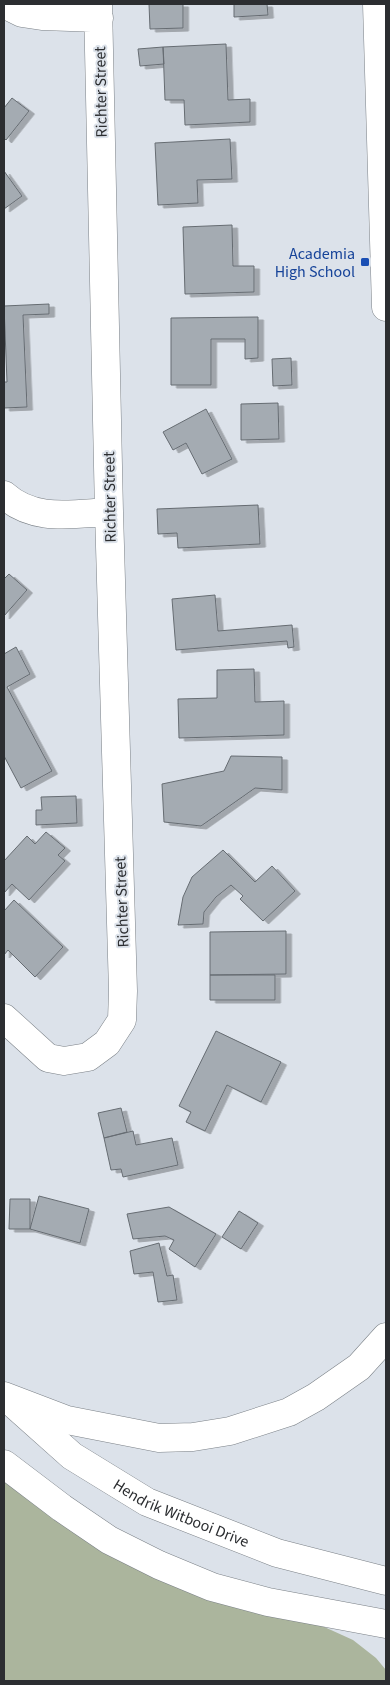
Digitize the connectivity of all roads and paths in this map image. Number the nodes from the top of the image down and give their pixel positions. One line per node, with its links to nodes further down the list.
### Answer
1 (4, 4): 3 (main road)
2 (377, 4): 4 (main road)
3 (98, 11): 6 (main road, Richter Street)
4 (386, 307)
5 (4, 495): 6 (main road)
6 (109, 512): 7 (main road, Richter Street)
7 (4, 1018)
8 (386, 1337): 9 (main road)
9 (4, 1396): 11 (main road, Hendrik Witbooi Drive)
10 (4, 1464): 12 (main road)
11 (386, 1581)
12 (386, 1624)

